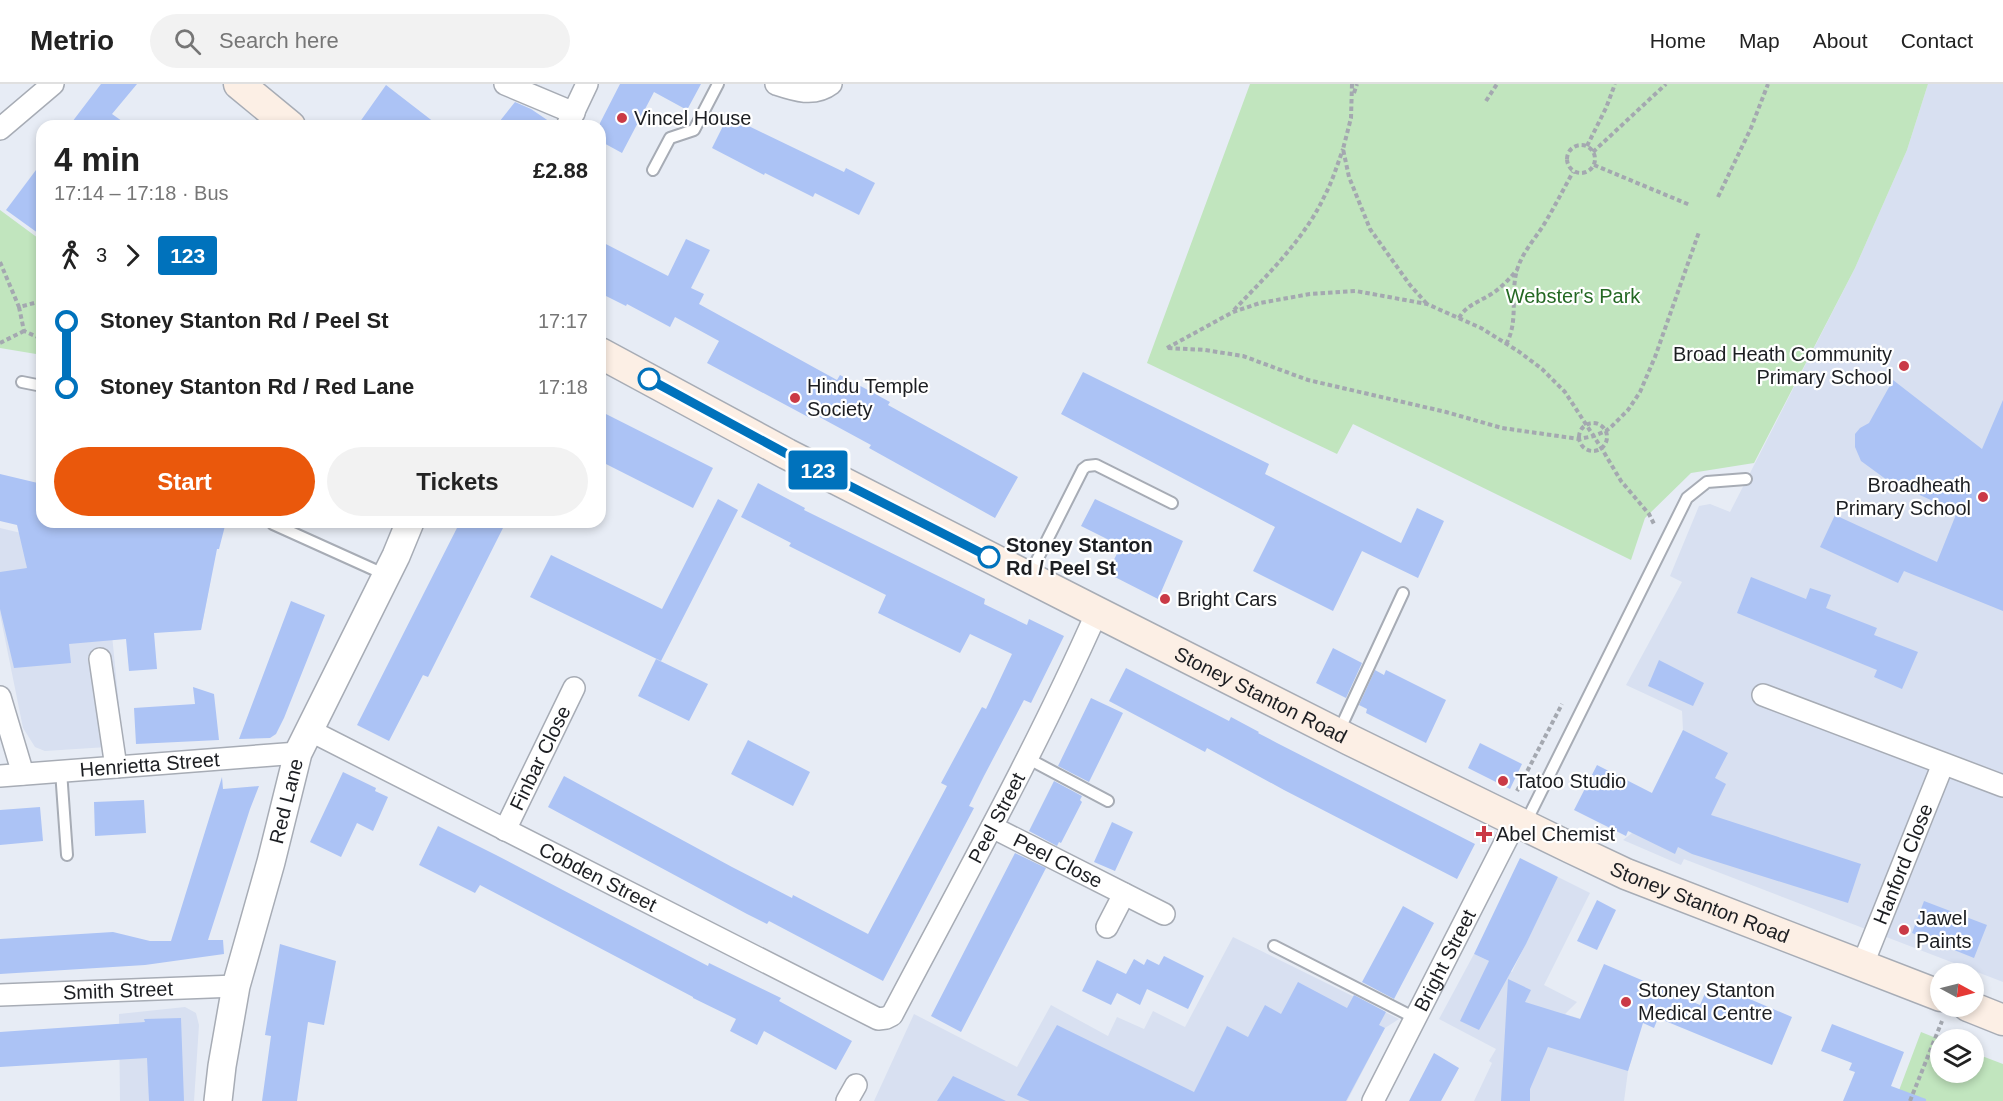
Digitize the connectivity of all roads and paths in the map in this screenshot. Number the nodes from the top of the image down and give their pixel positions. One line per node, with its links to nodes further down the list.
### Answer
1 (53, 84): 18 (street)
2 (239, 84): 17 (main road)
3 (505, 84): 16 (street)
4 (587, 84): 16 (street)
5 (718, 84): 23 (lane)
6 (776, 84): 7 (street)
7 (831, 84)
8 (1352, 84): 14 (path)
9 (1358, 84): 14 (path)
10 (1497, 84): 15 (path)
11 (1615, 84): 19 (path)
12 (1665, 84): 21 (path)
13 (1768, 84): 25 (path)
14 (1353, 94): 20 (path)
15 (1486, 101)
16 (570, 119)
17 (283, 120)
18 (0, 129)
19 (1587, 146): 21 (path); 24 (path)
20 (1343, 149): 31 (path); 33 (path)
21 (1593, 152): 22 (path)
22 (1594, 165): 24 (path); 26 (path)
23 (653, 170)
24 (1573, 172): 29 (path)
25 (1718, 197)
26 (1690, 205)
27 (1699, 232): 43 (path)
28 (0, 262): 32 (path)
29 (1518, 269): 34 (path); 38 (path)
30 (36, 303): 32 (path)
31 (1427, 304): 33 (path); 34 (path)
32 (19, 307): 35 (path)
33 (1233, 312): 45 (path)
34 (1459, 318): 38 (path)
35 (24, 331): 36 (path); 37 (path)
36 (36, 336)
37 (0, 343)
38 (1506, 344): 42 (path)
39 (606, 356): 53 (main road, Stoney Stanton Road)
40 (22, 382): 41 (lane)
41 (36, 385)
42 (1586, 424): 43 (path); 44 (path); 45 (path)
43 (1606, 431): 44 (path); 46 (path)
44 (1593, 436): 45 (path); 46 (path)
45 (1579, 439): 46 (path)
46 (1602, 448): 51 (path)
47 (1746, 479): 71 (lane)
48 (1172, 503): 53 (lane)
49 (281, 528): 52 (lane)
50 (407, 528): 52 (street, Red Lane)
51 (1653, 530)
52 (386, 575): 62 (street, Red Lane)
53 (1029, 577): 55 (main road, Stoney Stanton Road)
54 (1403, 594): 61 (lane)
55 (1097, 612): 61 (main road, Stoney Stanton Road); 63 (street, Peel Street)
56 (100, 659): 65 (street)
57 (574, 688): 73 (street, Finbar Close)
58 (1567, 694): 71 (path)
59 (1763, 694): 64 (street)
60 (0, 697): 67 (street)
61 (1338, 734): 71 (main road, Stoney Stanton Road)
62 (304, 741): 65 (street, Henrietta Street); 73 (street, Cobden Street); 80 (street, Red Lane)
63 (1027, 758): 70 (lane); 72 (street, Peel Street)
64 (1944, 764): 69 (street); 79 (street, Hanford Close)
65 (116, 766): 66 (street, Henrietta Street)
66 (62, 771): 67 (street, Henrietta Street); 74 (lane)
67 (23, 774): 68 (street, Henrietta Street)
68 (0, 776)
69 (2003, 786)
70 (1108, 801)
71 (1515, 820): 79 (main road, Stoney Stanton Road); 86 (street, Bright Street)
72 (992, 827): 75 (street, Peel Close); 85 (street, Peel Street)
73 (505, 830): 85 (street, Cobden Street)
74 (66, 855)
75 (1124, 894): 76 (street, Peel Close); 77 (street, Peel Close)
76 (1164, 914)
77 (1107, 927)
78 (1274, 946): 86 (lane)
79 (1862, 966): 82 (main road, Stoney Stanton Road)
80 (236, 986): 81 (street, Smith Street); 88 (street, Red Lane)
81 (0, 995)
82 (1930, 997)
83 (1984, 1015): 87 (main road, Stoney Stanton Road)
84 (1947, 1017): 90 (path)
85 (886, 1018)
86 (1415, 1018): 89 (street, Bright Street)
87 (2003, 1020)
88 (218, 1101)
89 (1373, 1101)
90 (1910, 1101)

